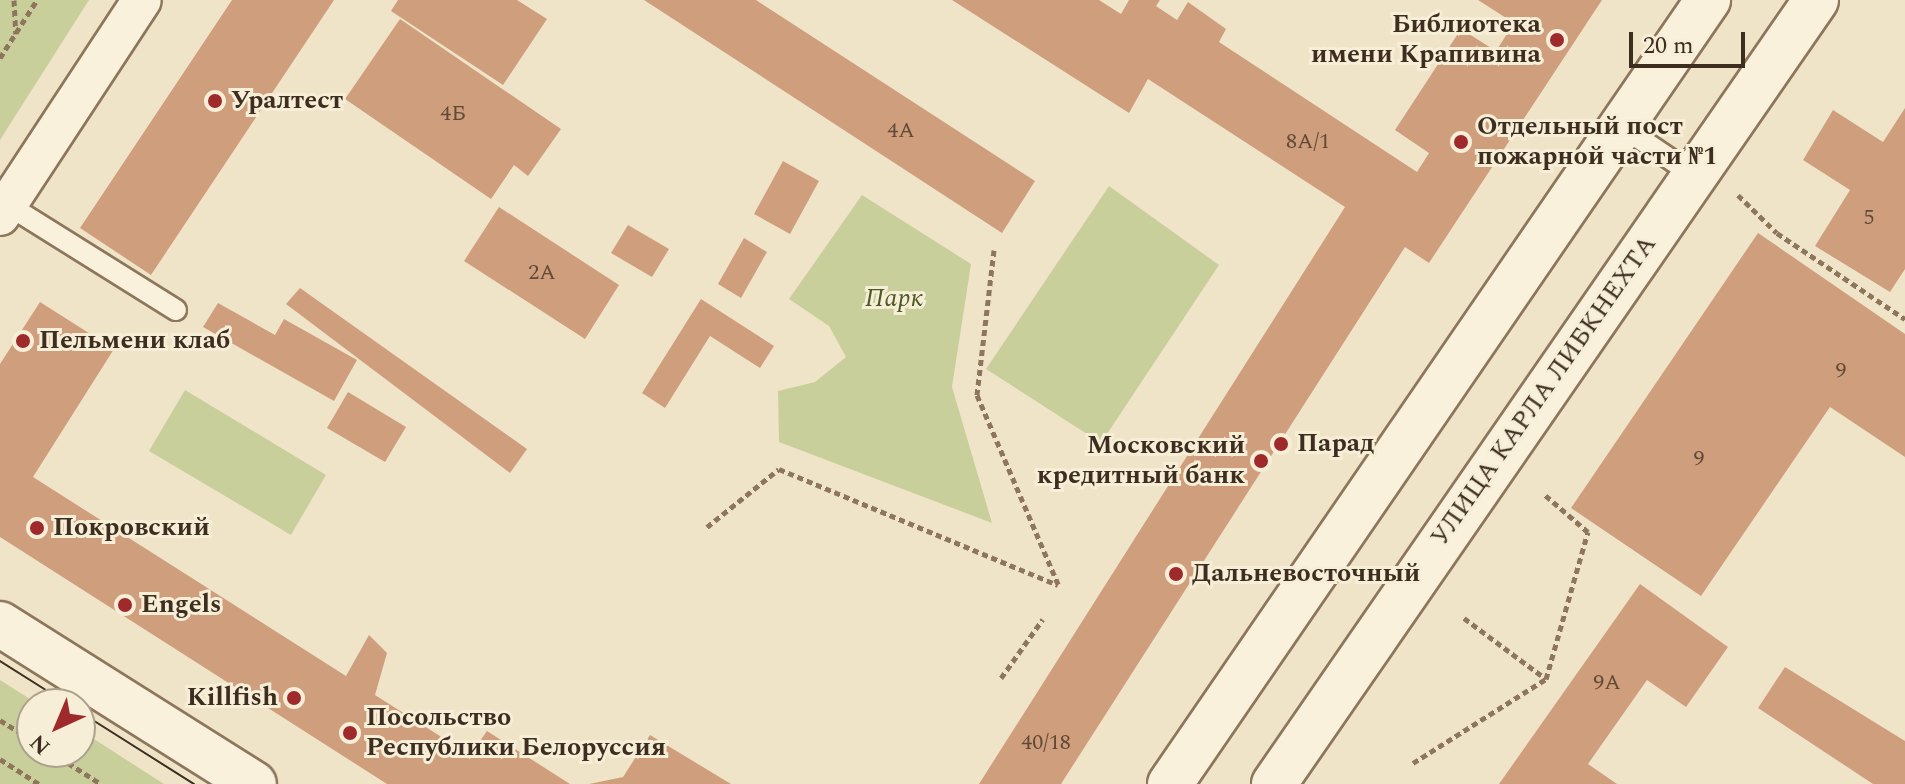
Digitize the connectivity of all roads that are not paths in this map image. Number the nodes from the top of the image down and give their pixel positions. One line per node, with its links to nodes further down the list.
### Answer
1 (142, 0): 6 (street)
2 (1708, 0): 4 (main road)
3 (1816, 0): 5 (main road, УЛИЦА КАРЛА ЛИБКНЕХТА)
4 (1621, 126): 5 (lane); 10 (main road)
5 (1695, 176): 11 (main road, УЛИЦА КАРЛА ЛИБКНЕХТА)
6 (4, 210): 7 (lane)
7 (176, 310)
8 (0, 624): 9 (main road)
9 (254, 784)
10 (1170, 784)
11 (1274, 784)

